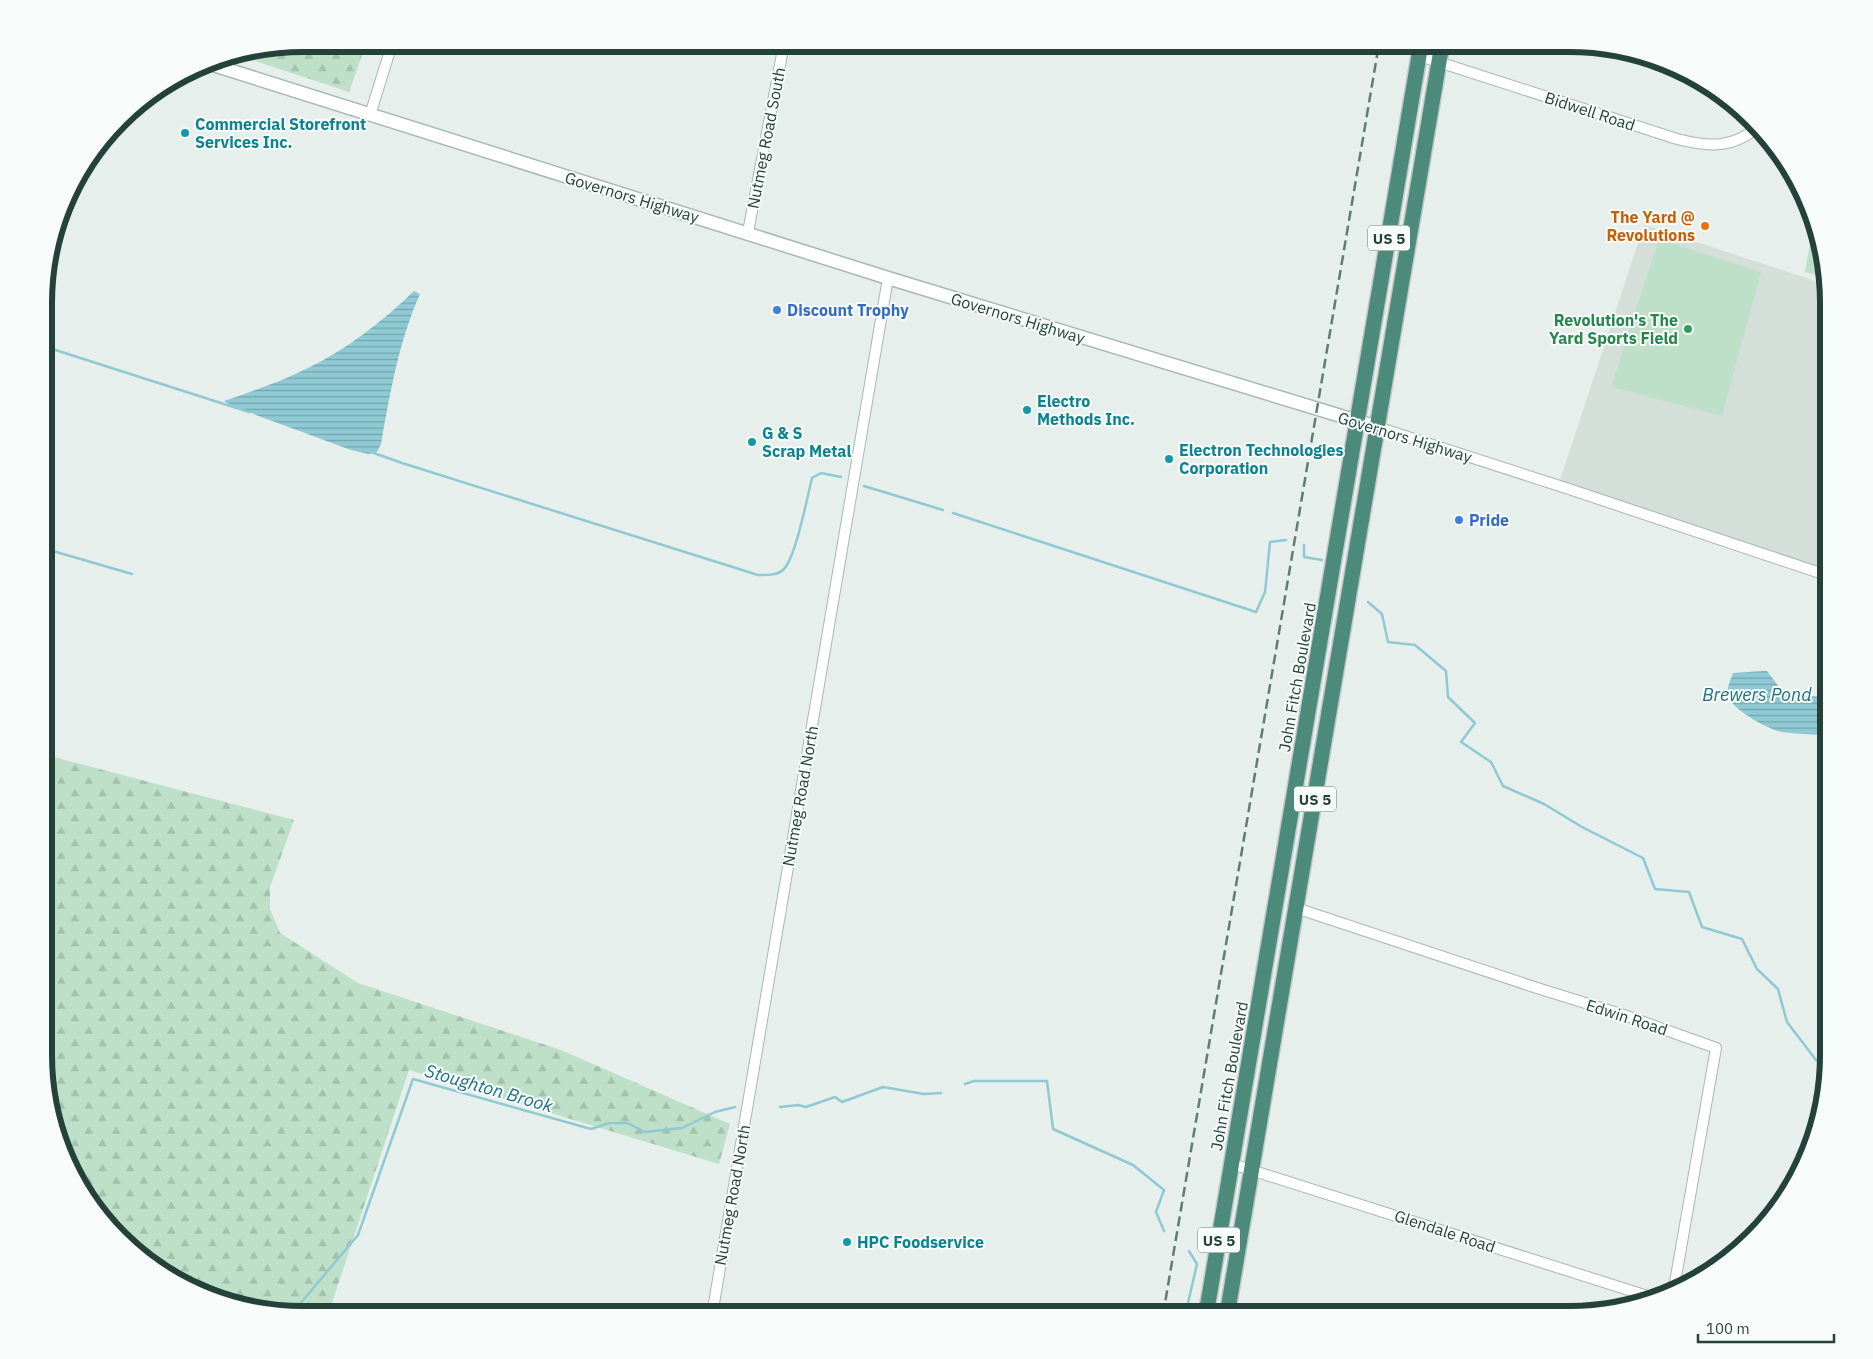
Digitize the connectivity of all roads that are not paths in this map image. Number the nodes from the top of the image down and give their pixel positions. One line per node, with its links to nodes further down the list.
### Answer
1 (390, 52): 8 (street)
2 (782, 52): 10 (street, Nutmeg Road South)
3 (1420, 52): 12 (highway, John Fitch Boulevard / US 5)
4 (1423, 52): 6 (street, Bidwell Road)
5 (1441, 52): 6 (highway, US 5)
6 (1439, 62): 9 (street, Bidwell Road); 13 (highway, US 5)
7 (220, 67): 8 (street, Governors Highway)
8 (370, 115): 10 (street, Governors Highway)
9 (1752, 132)
10 (748, 232): 11 (street, Governors Highway)
11 (888, 278): 12 (street, Governors Highway); 20 (street, Nutmeg Road North)
12 (1358, 421): 13 (street, Governors Highway); 16 (highway, John Fitch Boulevard / US 5)
13 (1377, 427): 14 (street, Governors Highway); 15 (highway, US 5)
14 (1820, 573)
15 (1296, 908): 17 (highway, US 5); 18 (street, Edwin Road)
16 (1232, 1164): 17 (street, Glendale Road); 21 (highway, John Fitch Boulevard / US 5)
17 (1252, 1170): 19 (street, Glendale Road); 22 (highway, US 5)
18 (1675, 1283)
19 (1644, 1295)
20 (714, 1306)
21 (1208, 1306)
22 (1229, 1306)

